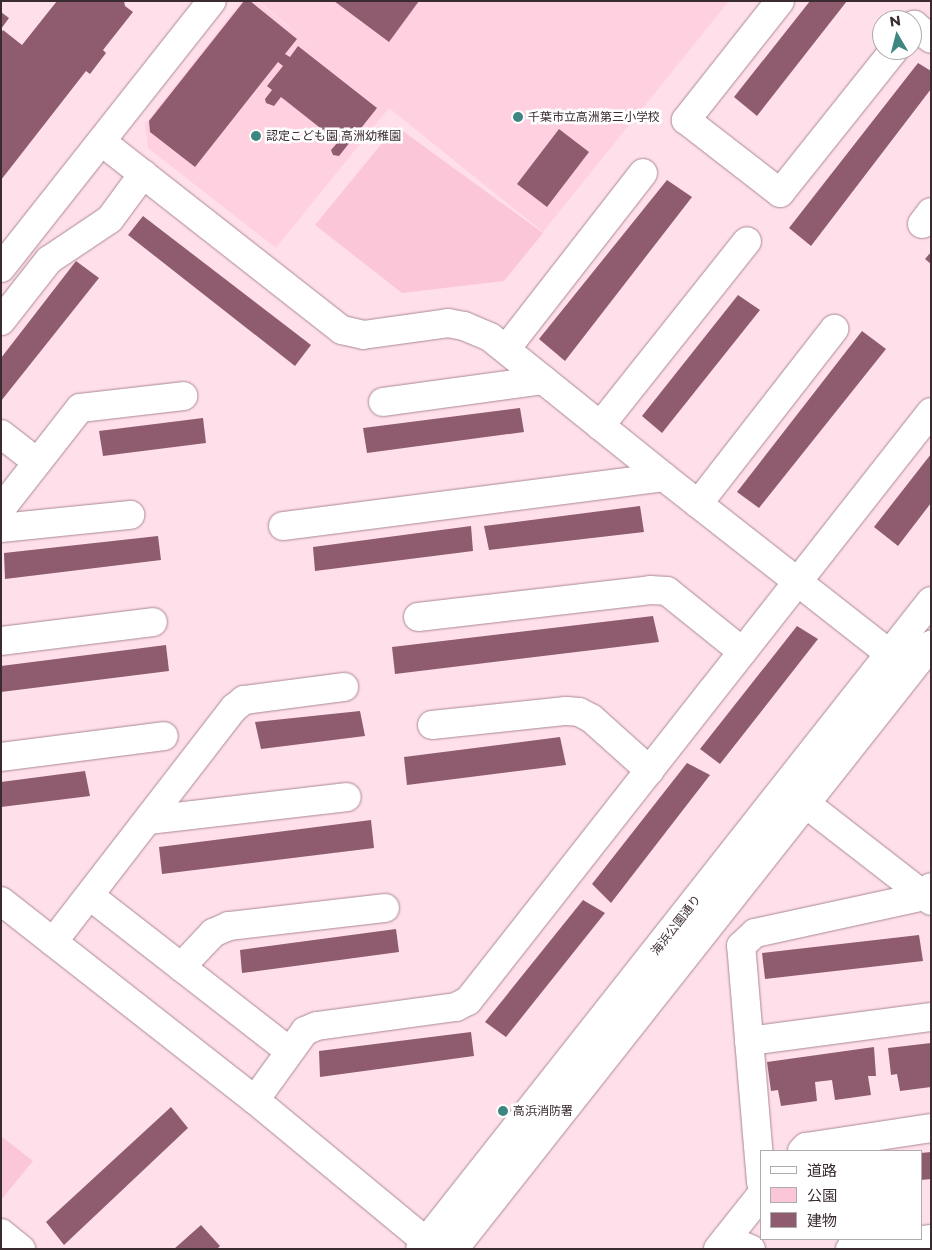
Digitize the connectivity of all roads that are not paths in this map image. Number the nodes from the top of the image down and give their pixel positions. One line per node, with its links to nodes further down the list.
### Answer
1 (212, 1): 4 (street)
2 (780, 1): 3 (street)
3 (886, 60)
4 (102, 142): 6 (street); 8 (street)
5 (643, 173): 11 (street)
6 (143, 174): 9 (street); 11 (street)
7 (748, 241): 16 (street)
8 (1, 268)
9 (1, 321)
10 (834, 329): 20 (street)
11 (506, 349): 12 (street)
12 (544, 380): 14 (street); 16 (street)
13 (183, 396): 18 (street)
14 (383, 402)
15 (931, 412): 25 (street)
16 (600, 426): 19 (street)
17 (1, 434): 18 (street)
18 (37, 462): 21 (street)
19 (664, 477): 20 (street); 23 (street)
20 (698, 504): 25 (street)
21 (1, 509)
22 (130, 515): 24 (street)
23 (283, 526)
24 (1, 528)
25 (798, 582): 31 (street); 32 (street)
26 (931, 601): 32 (street, 海浜公園通り)
27 (418, 617): 31 (street)
28 (153, 622): 29 (street)
29 (1, 641)
30 (931, 644): 33 (street, 海浜公園通り)
31 (742, 652): 38 (street)
32 (890, 654): 33 (street); 39 (street, 海浜公園通り)
33 (912, 668): 39 (street, 海浜公園通り)
34 (344, 688): 41 (street)
35 (432, 725): 38 (street)
36 (164, 736): 37 (street)
37 (1, 757)
38 (650, 771): 50 (street)
39 (795, 795): 42 (street); 59 (street, 海浜公園通り); 61 (street, 海浜公園通り)
40 (347, 797): 41 (street)
41 (149, 820): 43 (street)
42 (928, 895): 49 (street)
43 (90, 896): 46 (street); 47 (street)
44 (1, 901): 46 (street)
45 (385, 908): 47 (street)
46 (53, 942): 51 (street)
47 (181, 967): 50 (street)
48 (931, 1017): 49 (street)
49 (749, 1041): 54 (street)
50 (289, 1051): 51 (street)
51 (254, 1100): 59 (street)
52 (931, 1128): 53 (street)
53 (803, 1150)
54 (760, 1170)
55 (760, 1196): 58 (street)
56 (1, 1233): 60 (street)
57 (931, 1239): 63 (street)
58 (722, 1244): 62 (street)
59 (427, 1246)
60 (21, 1249)
61 (454, 1249)
62 (751, 1249)
63 (850, 1249)

